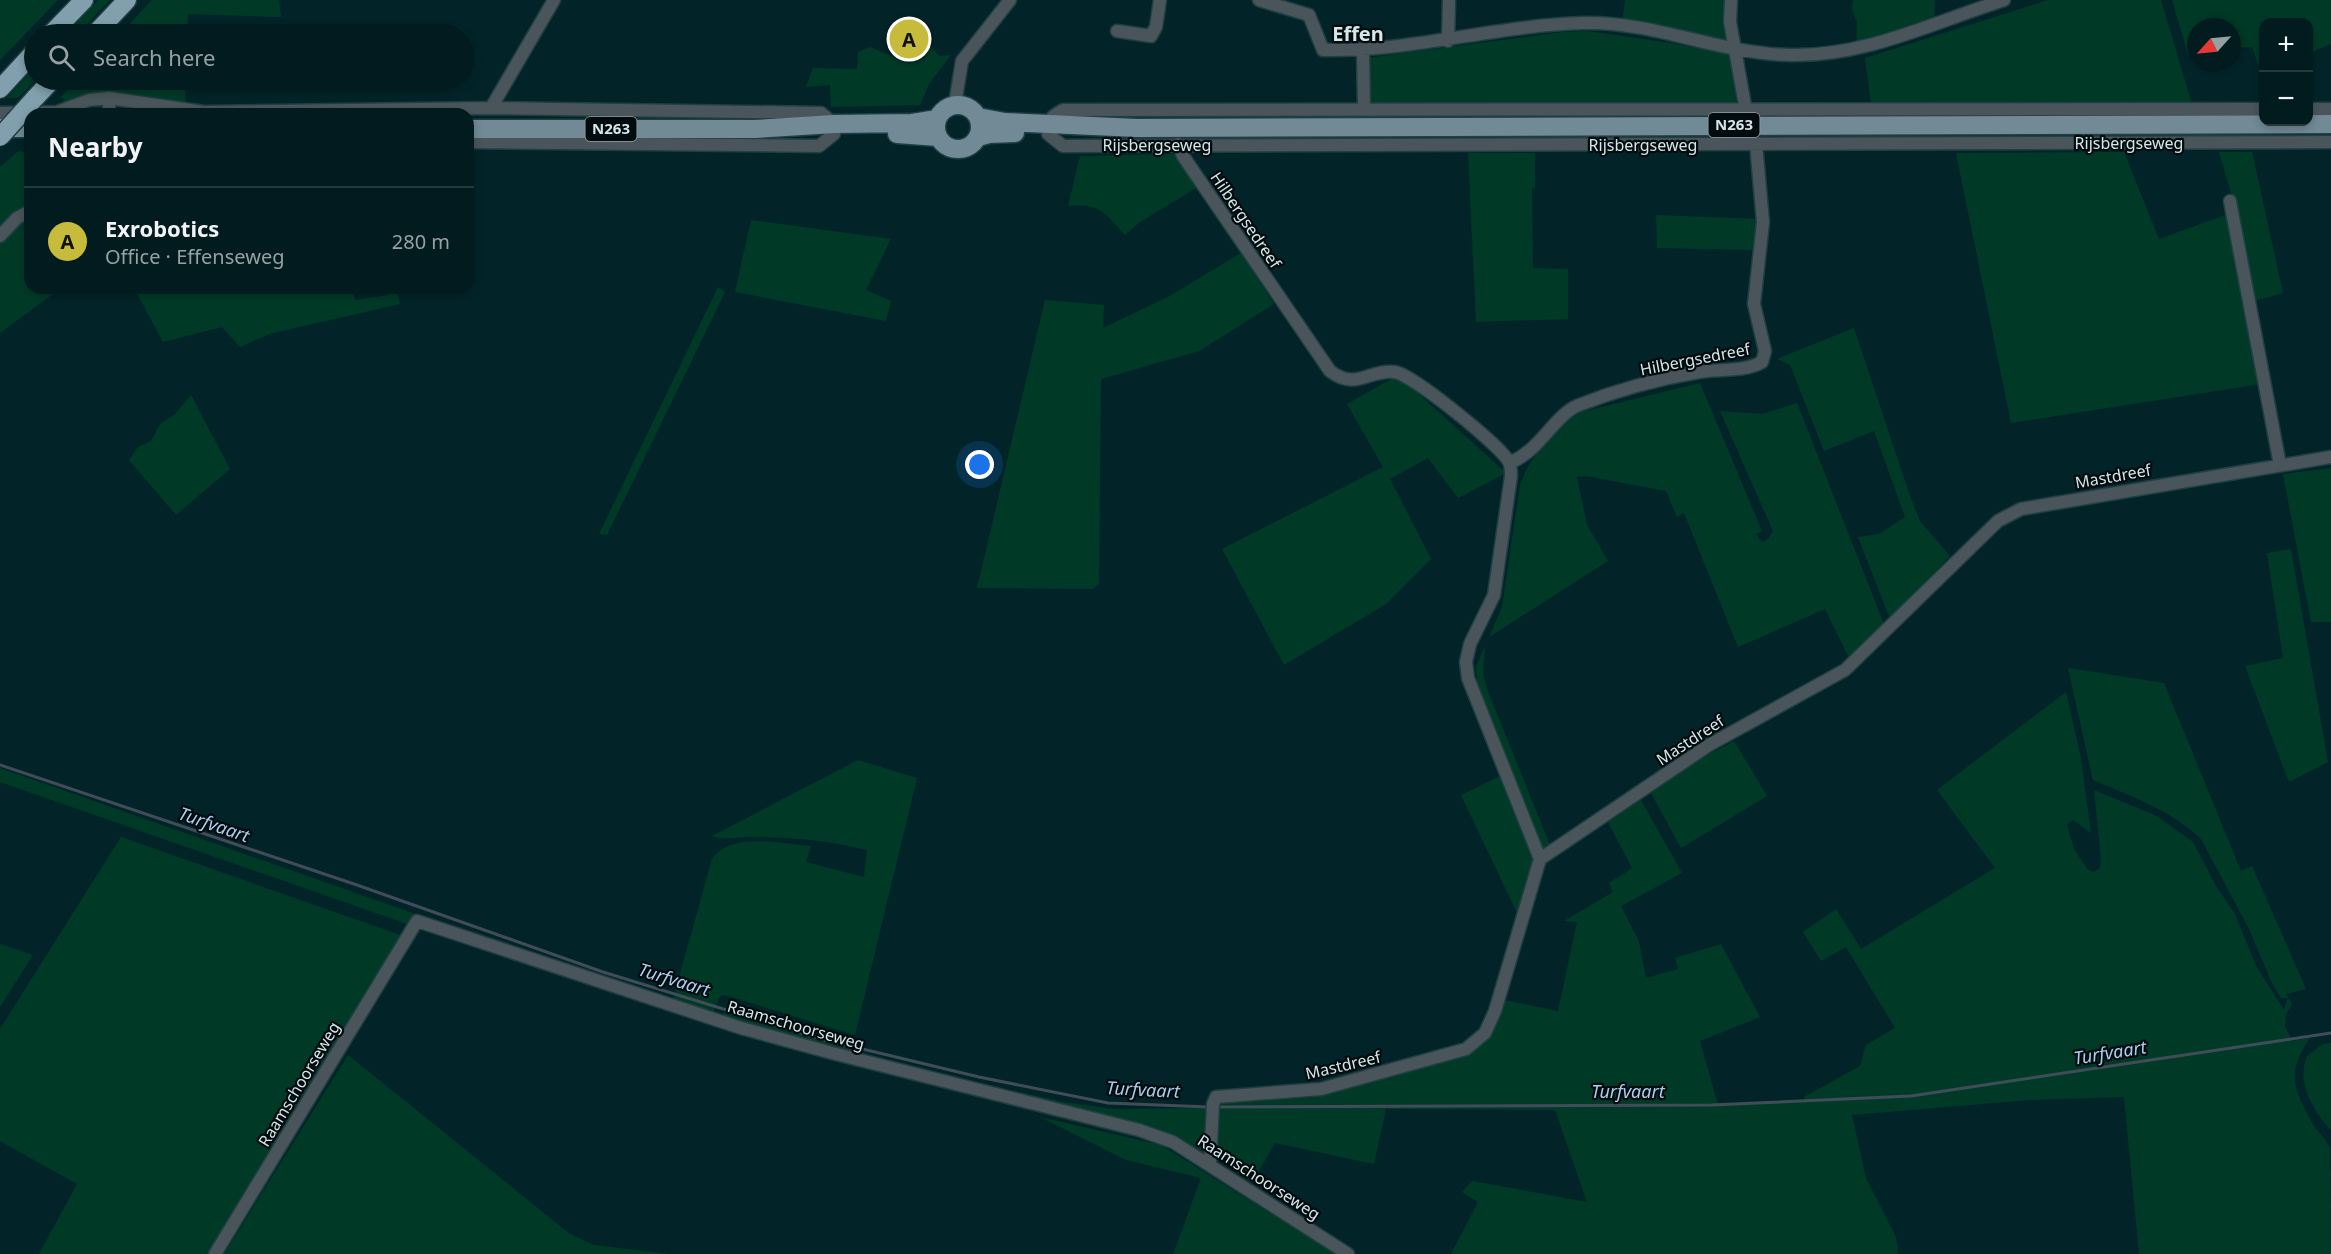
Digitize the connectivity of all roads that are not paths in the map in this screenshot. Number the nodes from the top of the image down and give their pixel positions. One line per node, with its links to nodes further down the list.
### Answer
1 (84, 0): 11 (highway)
2 (127, 0): 12 (highway)
3 (554, 0): 27 (street)
4 (1010, 0): 22 (street)
5 (1160, 0): 13 (street)
6 (1259, 0): 10 (street)
7 (1449, 0): 14 (street)
8 (1731, 0): 15 (street)
9 (2004, 0): 15 (street)
10 (1289, 4): 16 (street)
11 (61, 24)
12 (104, 24)
13 (1117, 31)
14 (1448, 41): 15 (street); 16 (street)
15 (1736, 49): 32 (street)
16 (1363, 51): 28 (street)
17 (24, 62): 18 (highway)
18 (8, 77): 19 (highway)
19 (0, 89)
20 (43, 90): 37 (highway, bridge)
21 (109, 98): 23 (street); 24 (street); 25 (street)
22 (955, 104): 33 (main road, N263); 39 (main road)
23 (68, 108)
24 (109, 108)
25 (182, 108)
26 (474, 108): 27 (street)
27 (491, 108): 35 (street)
28 (1364, 108): 32 (street, Rijsbergseweg); 40 (street, Rijsbergseweg)
29 (2259, 109): 32 (street, Rijsbergseweg)
30 (2313, 109): 31 (street)
31 (2331, 109)
32 (1746, 111)
33 (978, 117): 40 (main road, Rijsbergseweg / N263); 42 (main road)
34 (24, 120): 37 (street)
35 (829, 124): 39 (main road, N263); 41 (main road, N263); 43 (street)
36 (2331, 124): 40 (main road, Rijsbergseweg / N263)
37 (2, 126): 38 (main road); 47 (highway, bridge)
38 (24, 128)
39 (937, 128): 42 (main road, N263)
40 (1048, 128): 42 (main road, Rijsbergseweg / N263); 45 (street, Rijsbergseweg)
41 (474, 129)
42 (978, 137)
43 (474, 141)
44 (2331, 142): 46 (street, Rijsbergseweg)
45 (1178, 144): 46 (street, Rijsbergseweg); 52 (street, Hilbergsedreef)
46 (1756, 144): 52 (street, Hilbergsedreef)
47 (0, 145)
48 (2230, 201): 53 (street)
49 (24, 214): 50 (street)
50 (0, 236)
51 (2331, 457): 53 (street, Mastdreef)
52 (1510, 463): 54 (street)
53 (2280, 465): 54 (street, Mastdreef)
54 (1540, 859): 55 (street, Mastdreef)
55 (1210, 1164): 56 (street, Raamschoorseweg); 57 (street, Raamschoorseweg)
56 (215, 1254)
57 (1348, 1254)

